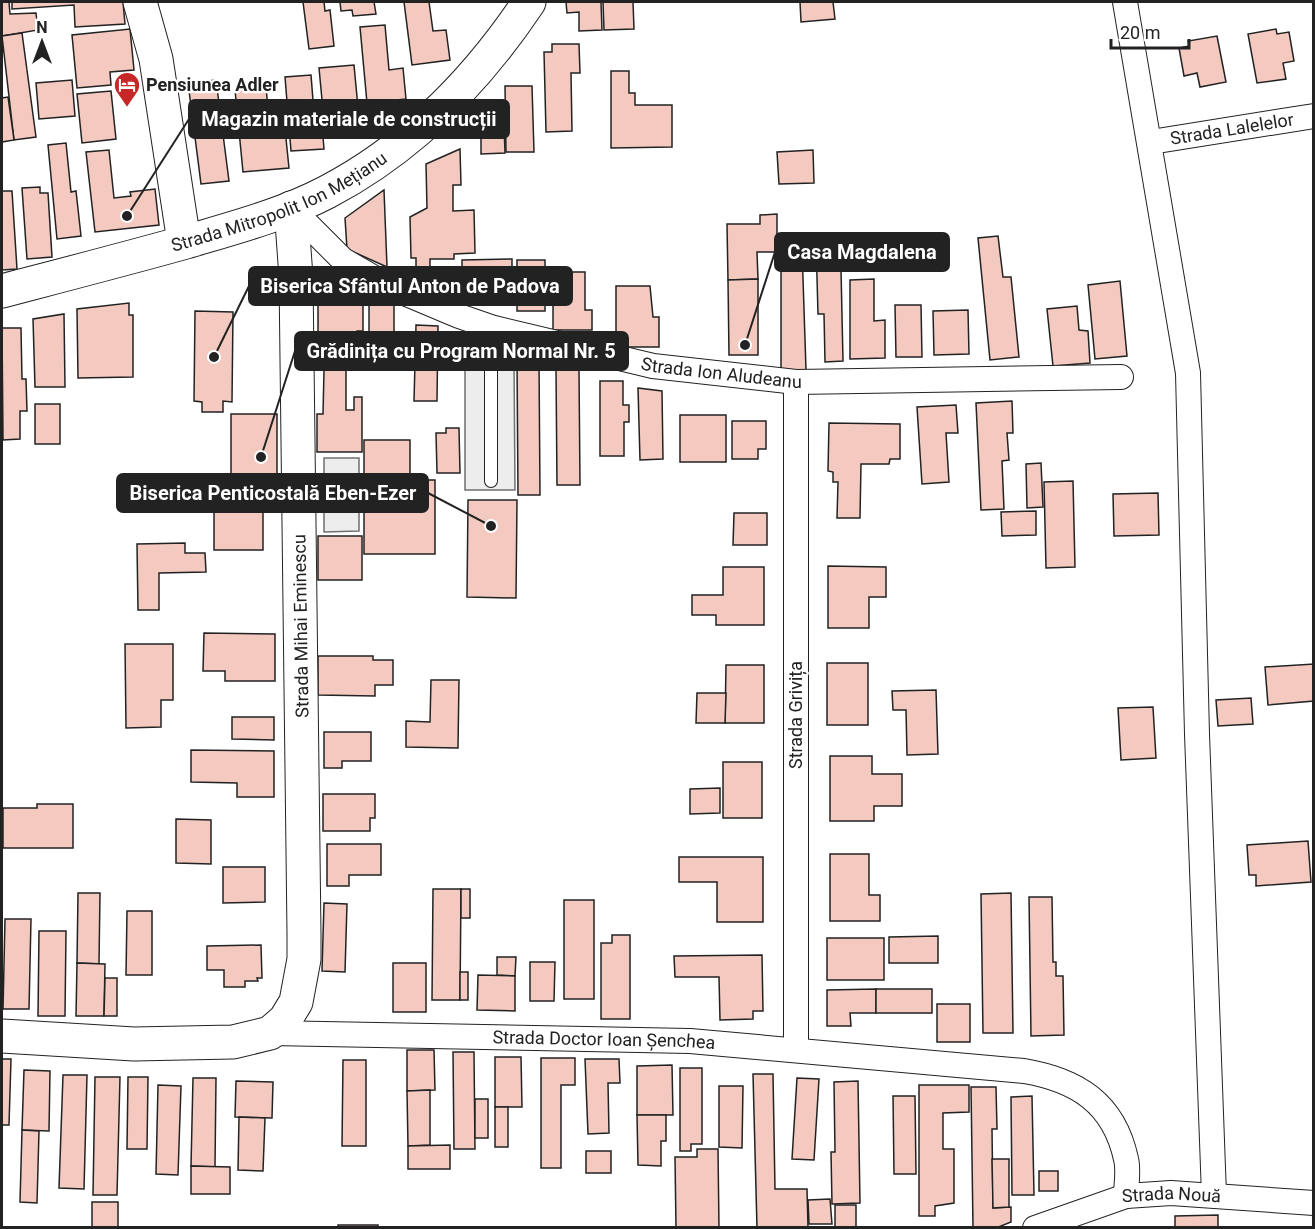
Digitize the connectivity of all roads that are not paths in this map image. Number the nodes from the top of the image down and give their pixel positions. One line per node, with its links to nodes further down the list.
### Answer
1 (140, 2): 7 (main road)
2 (529, 2): 6 (main road, Strada Mitropolit Ion Mețianu)
3 (1125, 2): 5 (street)
4 (1314, 116): 5 (street, Strada Lalelelor)
5 (1151, 142): 16 (street)
6 (291, 208): 7 (main road, Strada Mitropolit Ion Mețianu); 9 (street, Strada Ion Aludeanu); 13 (main road, Strada Mihai Eminescu)
7 (184, 242): 8 (main road, Strada Mitropolit Ion Mețianu)
8 (2, 291)
9 (494, 328): 11 (street, Strada Ion Aludeanu); 12 (lane)
10 (1121, 377): 11 (street, Strada Ion Aludeanu)
11 (796, 382): 15 (street, Strada Grivița)
12 (491, 481)
13 (270, 1033): 14 (main road, Strada Doctor Ioan Șenchea); 15 (street, Strada Doctor Ioan Șenchea)
14 (2, 1036)
15 (796, 1049): 17 (street, Strada Doctor Ioan Șenchea)
16 (1214, 1195): 17 (street, Strada Nouă); 18 (street, Strada Nouă)
17 (1126, 1196): 19 (street, Strada Nouă)
18 (1314, 1203)
19 (1035, 1227)

